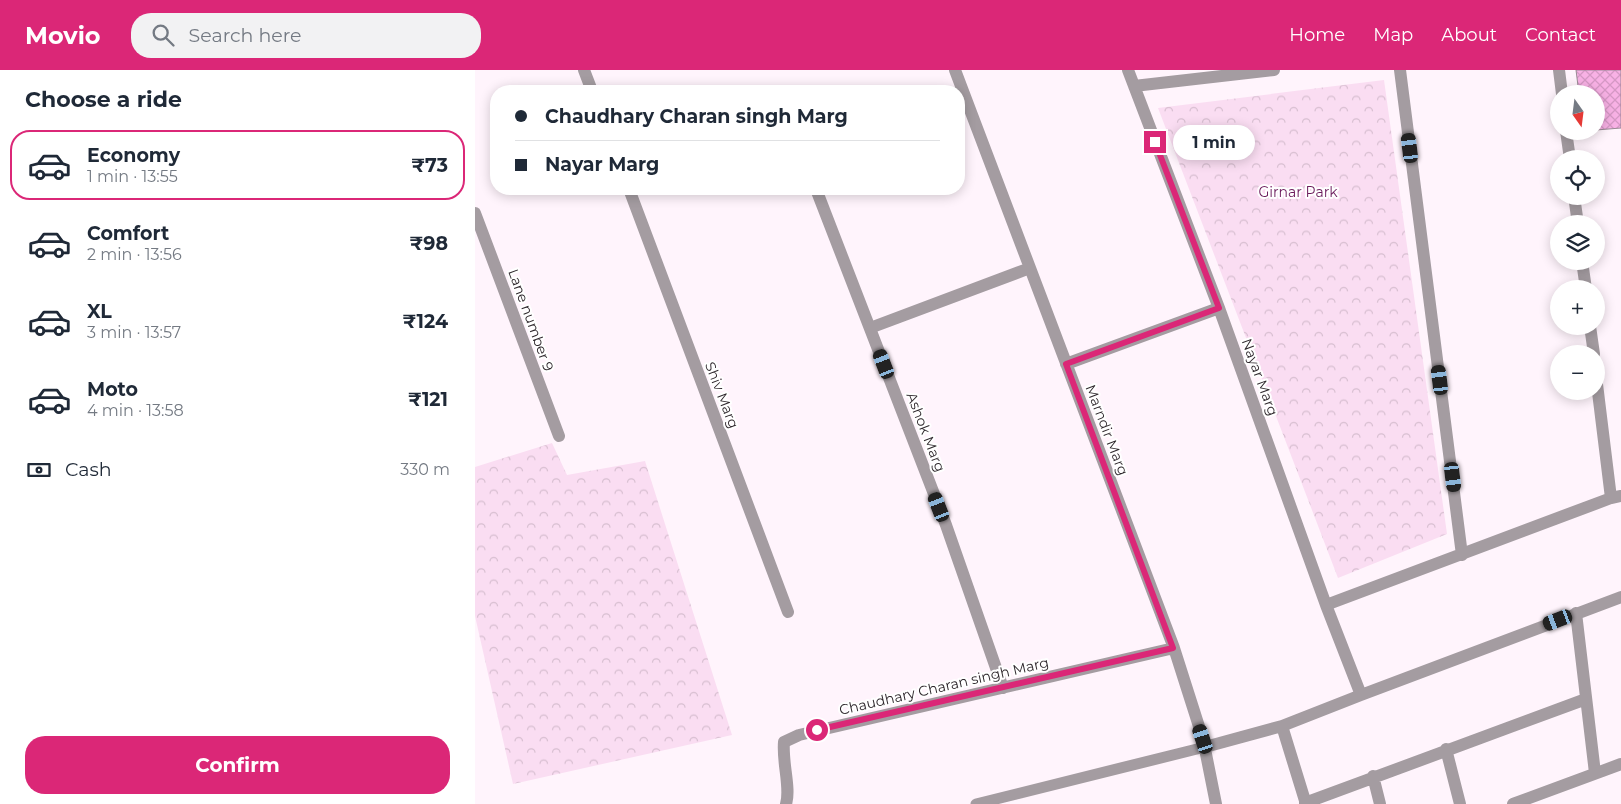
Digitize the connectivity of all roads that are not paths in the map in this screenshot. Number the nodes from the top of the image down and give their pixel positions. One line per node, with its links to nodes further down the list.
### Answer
1 (584, 70): 7 (street)
2 (955, 70): 8 (street, Marndir Marg)
3 (1128, 70): 10 (street, Nayar Marg)
4 (1274, 70): 10 (street)
5 (1400, 70): 22 (street)
6 (1559, 70): 9 (street)
7 (590, 85)
8 (959, 85)
9 (1561, 85)
10 (1133, 86): 16 (street, Nayar Marg)
11 (965, 105): 15 (street, Marndir Marg)
12 (631, 195): 25 (street, Shiv Marg)
13 (818, 195): 17 (street, Ashok Marg)
14 (475, 214): 20 (street, Lane number 9)
15 (1030, 268): 17 (street); 18 (street, Marndir Marg)
16 (1219, 308): 18 (street); 24 (street, Nayar Marg)
17 (870, 328): 28 (street, Ashok Marg)
18 (1066, 364): 27 (street, Marndir Marg)
19 (1600, 400): 21 (street)
20 (559, 436)
21 (1616, 497): 22 (street)
22 (1462, 555): 24 (street)
23 (1621, 597): 26 (street)
24 (1326, 605): 29 (street, Nayar Marg)
25 (788, 612)
26 (1576, 613): 29 (street); 30 (street)
27 (1173, 648): 28 (street, Chaudhary Charan singh Marg); 32 (street, Marndir Marg)
28 (1003, 688): 39 (street, Chaudhary Charan singh Marg)
29 (1361, 695): 31 (street)
30 (1585, 699): 33 (street); 35 (street)
31 (1283, 726): 32 (street); 38 (street)
32 (1205, 747): 37 (street, Marndir Marg); 40 (lane)
33 (1446, 750): 36 (street); 42 (street)
34 (1621, 764): 35 (street)
35 (1595, 773): 43 (street)
36 (1373, 776): 38 (street); 41 (street)
37 (1212, 802)
38 (1306, 803)
39 (786, 804)
40 (976, 804)
41 (1380, 804)
42 (1460, 804)
43 (1513, 804)

